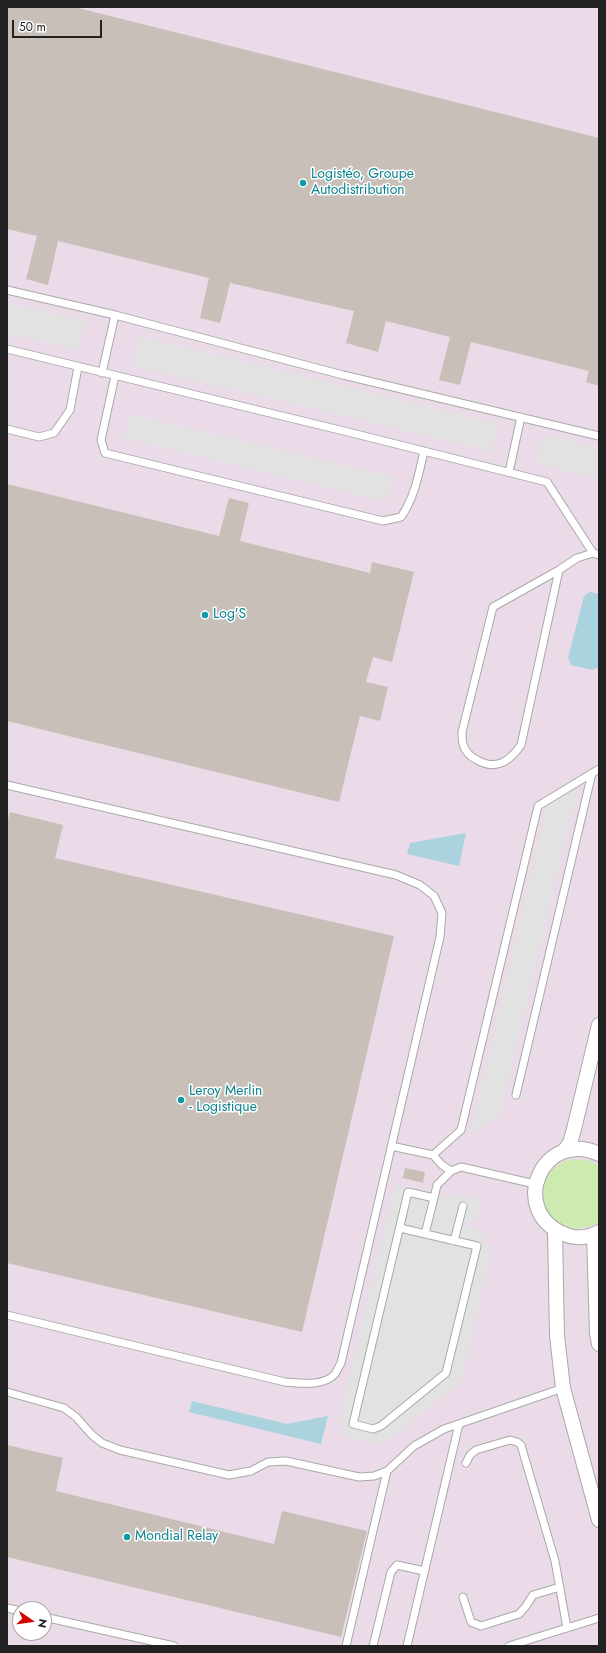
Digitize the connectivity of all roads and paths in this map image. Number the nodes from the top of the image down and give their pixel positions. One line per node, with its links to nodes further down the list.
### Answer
1 (7, 290): 2 (lane)
2 (115, 315): 5 (lane); 7 (lane)
3 (7, 349): 4 (lane)
4 (78, 367): 5 (lane); 8 (lane)
5 (102, 373): 6 (lane)
6 (115, 376): 10 (lane); 10 (lane)
7 (521, 417): 9 (lane); 11 (lane)
8 (7, 429)
9 (599, 436)
10 (424, 451): 11 (lane)
11 (509, 472): 12 (lane)
12 (596, 554): 13 (lane)
13 (559, 570): 13 (lane)
14 (599, 769): 15 (lane)
15 (592, 773): 18 (lane); 22 (lane)
16 (7, 785): 19 (lane)
17 (599, 1024): 20 (street)
18 (516, 1095)
19 (391, 1146): 22 (lane); 32 (lane)
20 (564, 1152): 21 (street); 24 (street)
21 (599, 1154)
22 (433, 1155): 23 (lane)
23 (450, 1171): 24 (lane); 25 (lane)
24 (535, 1184): 28 (street)
25 (434, 1198): 27 (lane); 30 (lane)
26 (463, 1206): 31 (lane)
27 (400, 1228): 30 (lane); 31 (lane)
28 (555, 1231): 29 (street); 34 (street)
29 (596, 1233): 33 (street)
30 (425, 1234): 31 (lane)
31 (454, 1241)
32 (7, 1315)
33 (599, 1344)
34 (563, 1388): 36 (lane); 39 (street)
35 (7, 1392): 38 (lane)
36 (459, 1424): 38 (lane); 40 (lane)
37 (466, 1463): 41 (lane)
38 (387, 1470): 47 (lane)
39 (599, 1520)
40 (424, 1571): 48 (lane); 49 (lane)
41 (560, 1587): 42 (lane); 45 (lane)
42 (463, 1597)
43 (52, 1618): 46 (lane)
44 (599, 1618): 45 (lane)
45 (567, 1628): 50 (lane)
46 (174, 1646)
47 (346, 1646)
48 (373, 1646)
49 (407, 1646)
50 (509, 1646)

